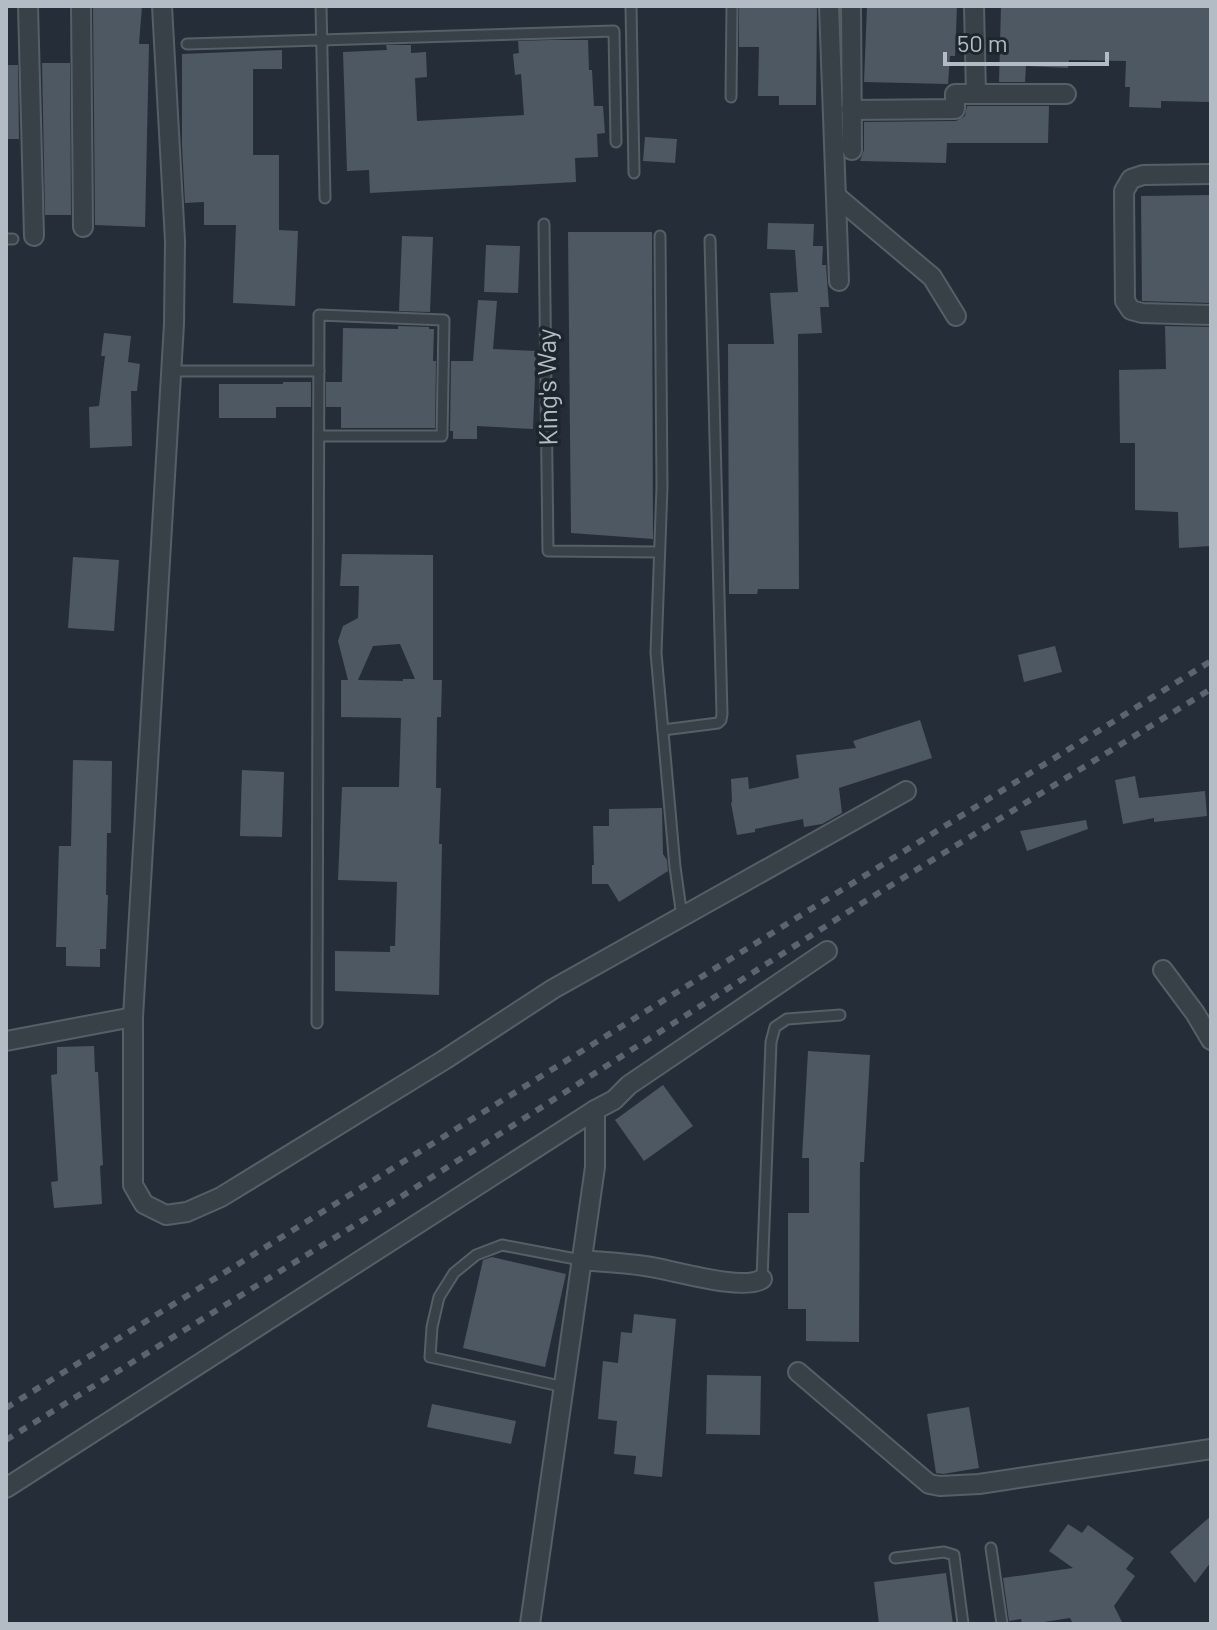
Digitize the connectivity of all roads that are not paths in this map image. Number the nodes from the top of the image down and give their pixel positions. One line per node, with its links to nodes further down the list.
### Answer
1 (28, 6): 24 (street)
2 (81, 6): 23 (street)
3 (162, 6): 30 (street)
4 (321, 6): 10 (lane)
5 (631, 6): 18 (lane)
6 (732, 6): 14 (lane)
7 (829, 6): 20 (street)
8 (851, 6): 15 (street)
9 (974, 6): 12 (street)
10 (321, 41): 11 (lane); 16 (lane); 21 (lane)
11 (187, 44)
12 (976, 94): 13 (street); 15 (street)
13 (1066, 94)
14 (731, 97)
15 (851, 110): 17 (street)
16 (616, 142)
17 (852, 150)
18 (634, 173)
19 (1211, 174): 28 (street)
20 (836, 196): 27 (street); 29 (street)
21 (325, 198)
22 (544, 224): 33 (lane, King's Way)
23 (83, 227)
24 (34, 236)
25 (660, 236): 33 (lane)
26 (710, 240): 34 (lane)
27 (839, 281)
28 (1211, 315)
29 (956, 316)
30 (172, 371): 31 (lane); 40 (street)
31 (319, 371): 32 (lane); 32 (lane)
32 (319, 436): 41 (lane)
33 (659, 552): 34 (lane)
34 (663, 730): 36 (lane)
35 (906, 791): 36 (street)
36 (682, 917): 40 (street)
37 (827, 951): 44 (street)
38 (1163, 970): 42 (street)
39 (840, 1015): 46 (lane)
40 (133, 1017): 43 (street)
41 (317, 1023)
42 (1211, 1040)
43 (6, 1041)
44 (595, 1110): 45 (street); 50 (street)
45 (581, 1260): 46 (street); 48 (street); 48 (lane)
46 (762, 1279)
47 (798, 1372): 49 (street)
48 (564, 1387): 53 (street)
49 (1211, 1449)
50 (6, 1488)
51 (991, 1548): 55 (lane)
52 (895, 1558): 54 (lane)
53 (530, 1624)
54 (963, 1624)
55 (1002, 1624)

